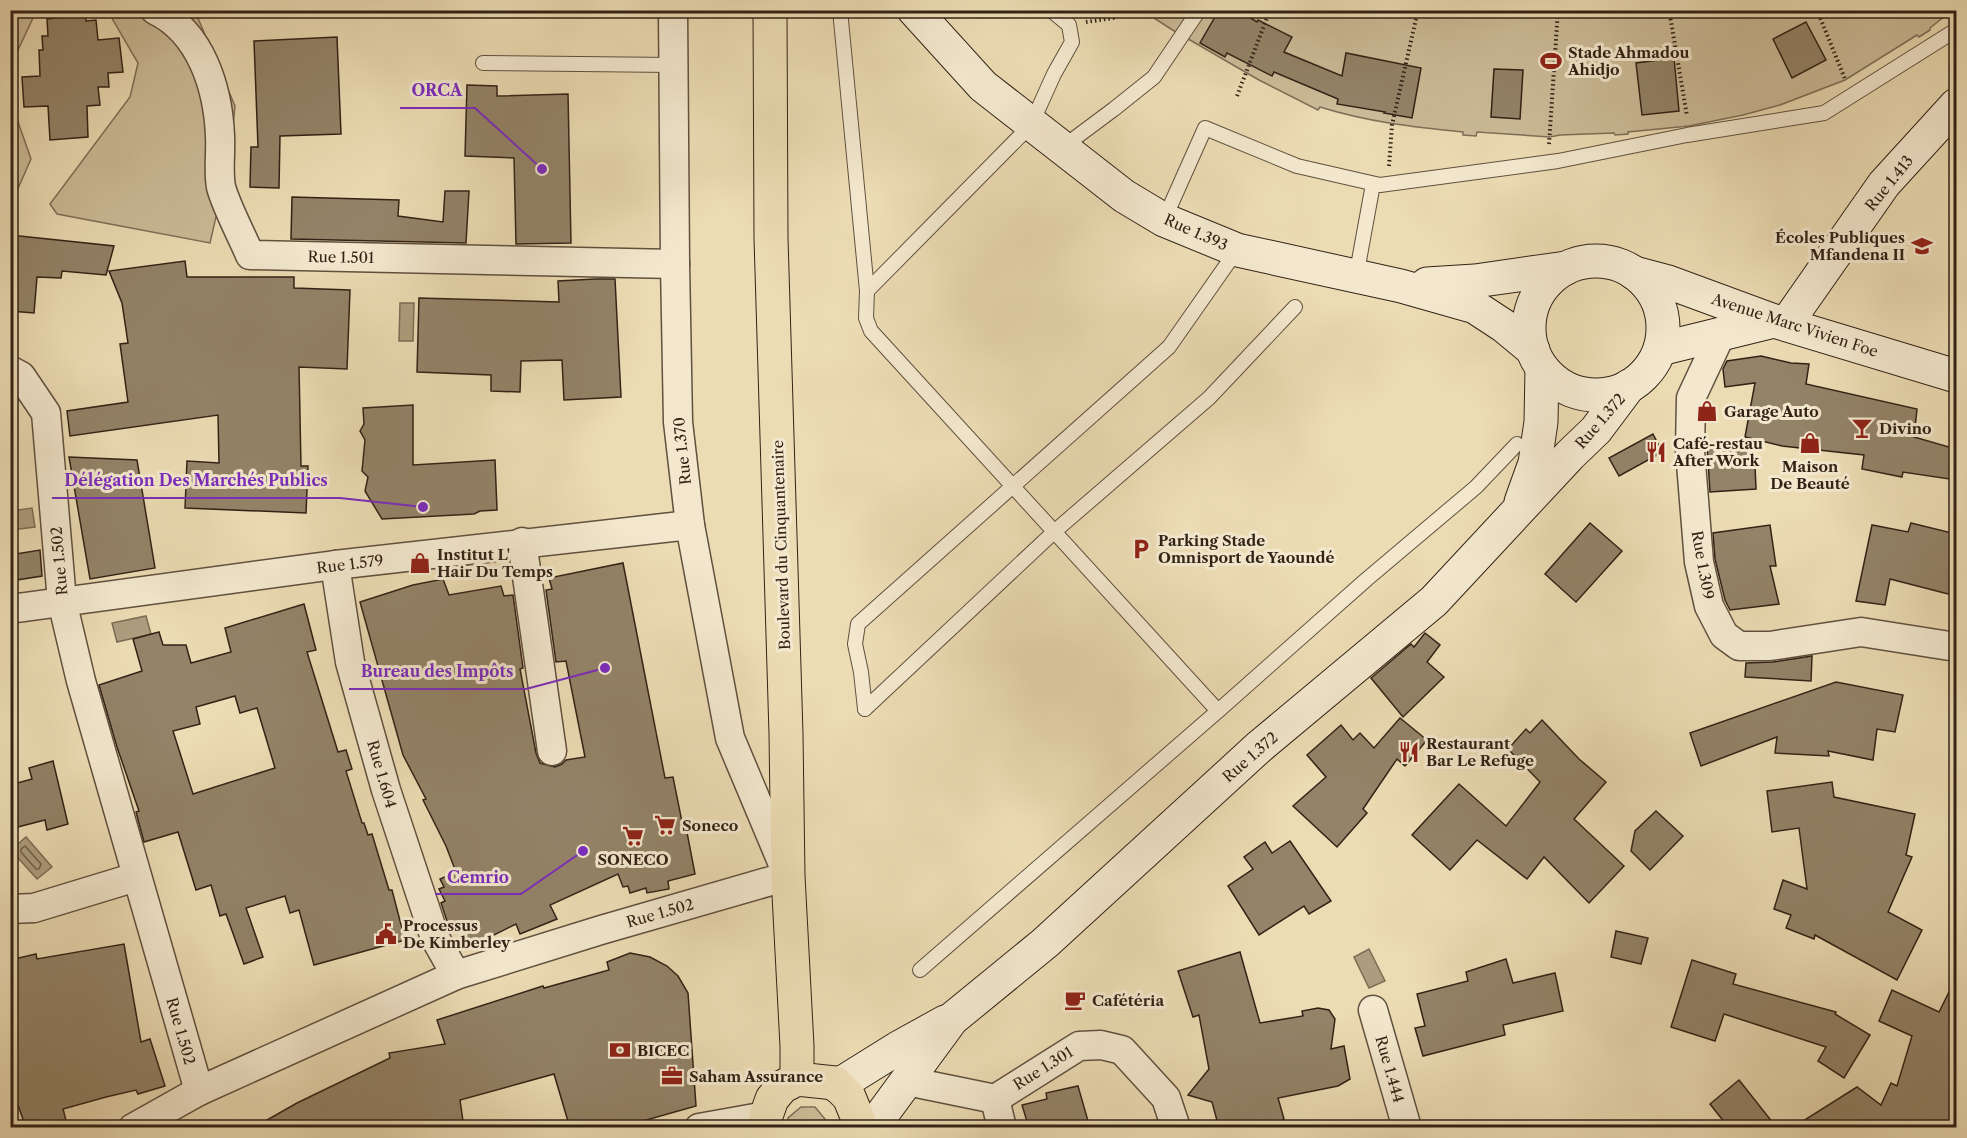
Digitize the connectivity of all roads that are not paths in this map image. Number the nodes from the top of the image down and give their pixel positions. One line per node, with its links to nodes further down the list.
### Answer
1 (155, 10): 17 (street, Rue 1.501)
2 (673, 10): 10 (street, Rue 1.370)
3 (770, 10): 43 (main road, Boulevard du Cinquantenaire)
4 (840, 10): 22 (lane)
5 (914, 10): 12 (main road, Rue 1.393)
6 (1051, 10): 12 (lane)
7 (1199, 10): 13 (lane)
8 (1956, 30): 14 (lane)
9 (483, 63): 10 (lane)
10 (673, 65): 17 (street, Rue 1.370)
11 (1956, 105): 24 (main road, Rue 1.413)
12 (1031, 125): 13 (main road, Rue 1.393); 22 (lane)
13 (1061, 148): 15 (main road, Rue 1.393)
14 (1380, 184): 15 (lane); 20 (lane)
15 (1164, 220): 16 (main road, Rue 1.393)
16 (1237, 250): 20 (main road, Rue 1.393); 32 (lane)
17 (675, 264): 34 (street, Rue 1.370)
18 (1566, 268): 19 (main road); 21 (main road); 27 (main road)
19 (1634, 273): 24 (main road, Avenue Marc Vivien Foe); 26 (main road)
20 (1356, 277): 21 (main road, Rue 1.393)
21 (1401, 286): 27 (main road, Rue 1.393)
22 (867, 291): 32 (lane)
23 (1295, 308): 35 (lane)
24 (1780, 322): 25 (main road); 29 (main road, Avenue Marc Vivien Foe)
25 (1721, 334): 26 (main road); 40 (street, Rue 1.309)
26 (1660, 349): 30 (main road)
27 (1537, 359): 30 (main road); 33 (main road)
28 (10, 370): 38 (street, Rue 1.502)
29 (1956, 376)
30 (1629, 387): 33 (main road, Rue 1.372)
31 (1517, 444): 41 (lane)
32 (1014, 485): 35 (lane); 35 (lane)
33 (1516, 515): 49 (main road, Rue 1.372)
34 (690, 525): 36 (street, Rue 1.579); 43 (street, Rue 1.370)
35 (1055, 531): 41 (lane)
36 (522, 543): 37 (street, Rue 1.579); 42 (street)
37 (335, 565): 38 (street, Rue 1.579); 47 (street, Rue 1.604)
38 (62, 601): 39 (street, Rue 1.579); 44 (street, Rue 1.502)
39 (10, 609)
40 (1956, 647)
41 (1218, 711): 46 (lane)
42 (552, 751)
43 (788, 876): 47 (street, Rue 1.502); 50 (main road, Boulevard du Cinquantenaire)
44 (136, 877): 45 (street); 53 (street, Rue 1.502)
45 (10, 909)
46 (920, 970)
47 (456, 975): 53 (street, Rue 1.502)
48 (1373, 1010): 62 (street, Rue 1.444)
49 (952, 1019): 51 (main road, Rue 1.372); 52 (main road)
50 (797, 1079): 52 (main road); 55 (main road)
51 (907, 1081): 54 (street); 59 (main road, Rue 1.372)
52 (837, 1086): 58 (main road)
53 (200, 1091): 56 (street)
54 (995, 1098): 60 (street); 61 (street, Rue 1.301)
55 (765, 1122): 57 (street)
56 (133, 1128)
57 (699, 1128)
58 (859, 1128)
59 (873, 1128)
60 (1002, 1128)
61 (1176, 1128)
62 (1407, 1128)

